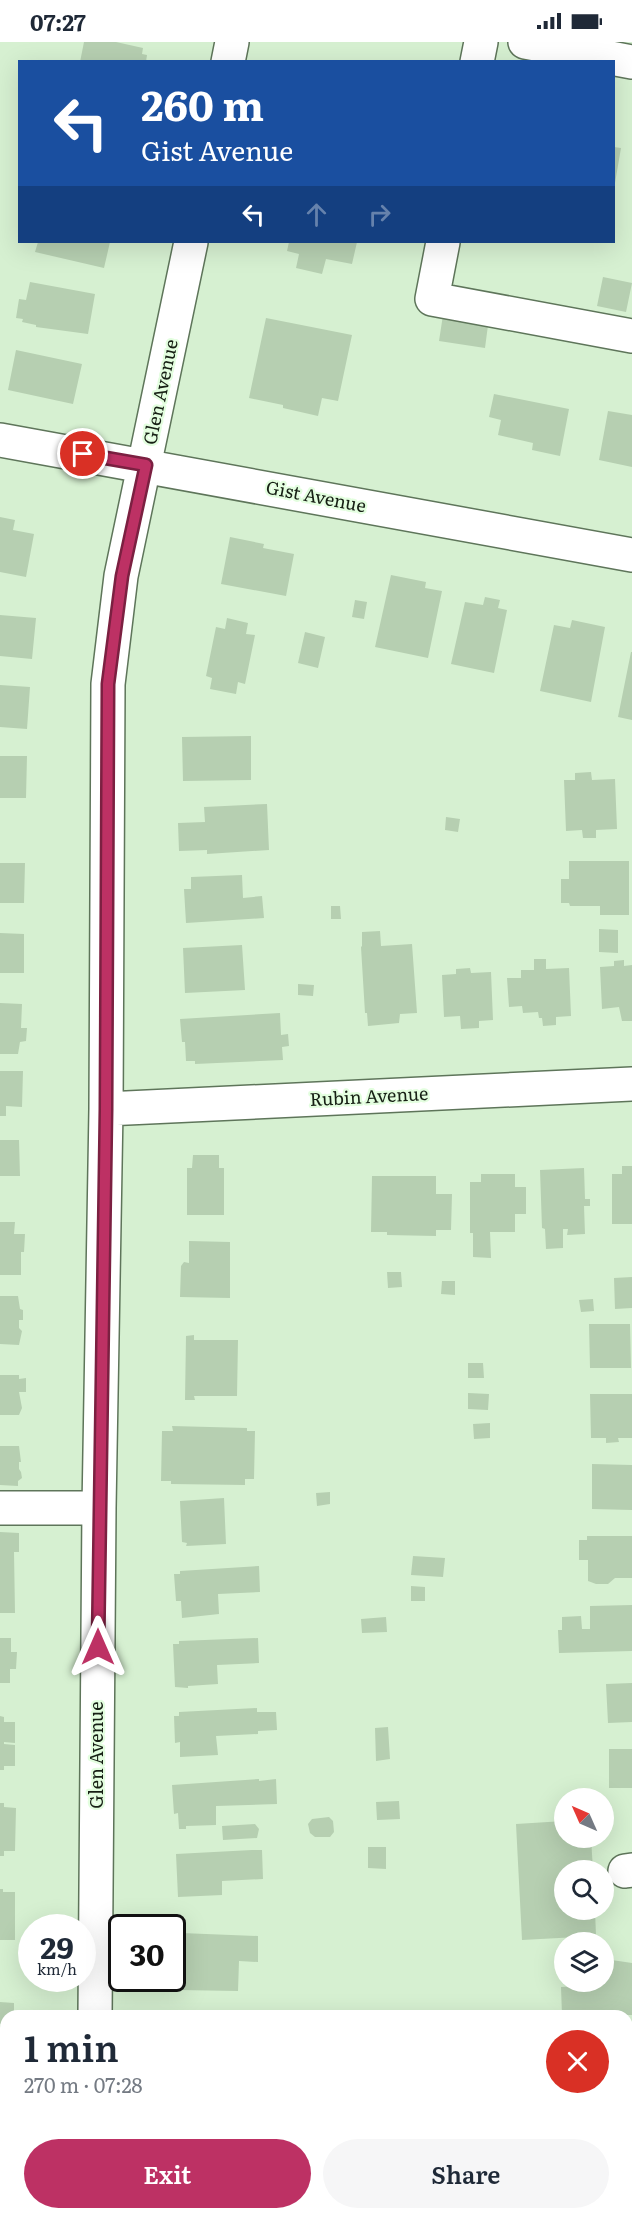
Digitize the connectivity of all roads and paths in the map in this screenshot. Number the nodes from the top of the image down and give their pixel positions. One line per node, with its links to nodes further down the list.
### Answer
1 (232, 42): 4 (street)
2 (481, 42): 5 (street)
3 (525, 42): 6 (street)
4 (228, 60)
5 (477, 60)
6 (632, 62)
7 (191, 243): 11 (street, Glen Avenue)
8 (443, 243): 9 (street)
9 (632, 336)
10 (0, 440): 11 (street, Gist Avenue)
11 (146, 465): 12 (street, Gist Avenue); 14 (street, Glen Avenue)
12 (632, 555)
13 (632, 1084): 14 (street, Rubin Avenue)
14 (106, 1109): 16 (street, Glen Avenue)
15 (0, 1508): 16 (street)
16 (99, 1508): 17 (street, Glen Avenue)
17 (95, 2010)

